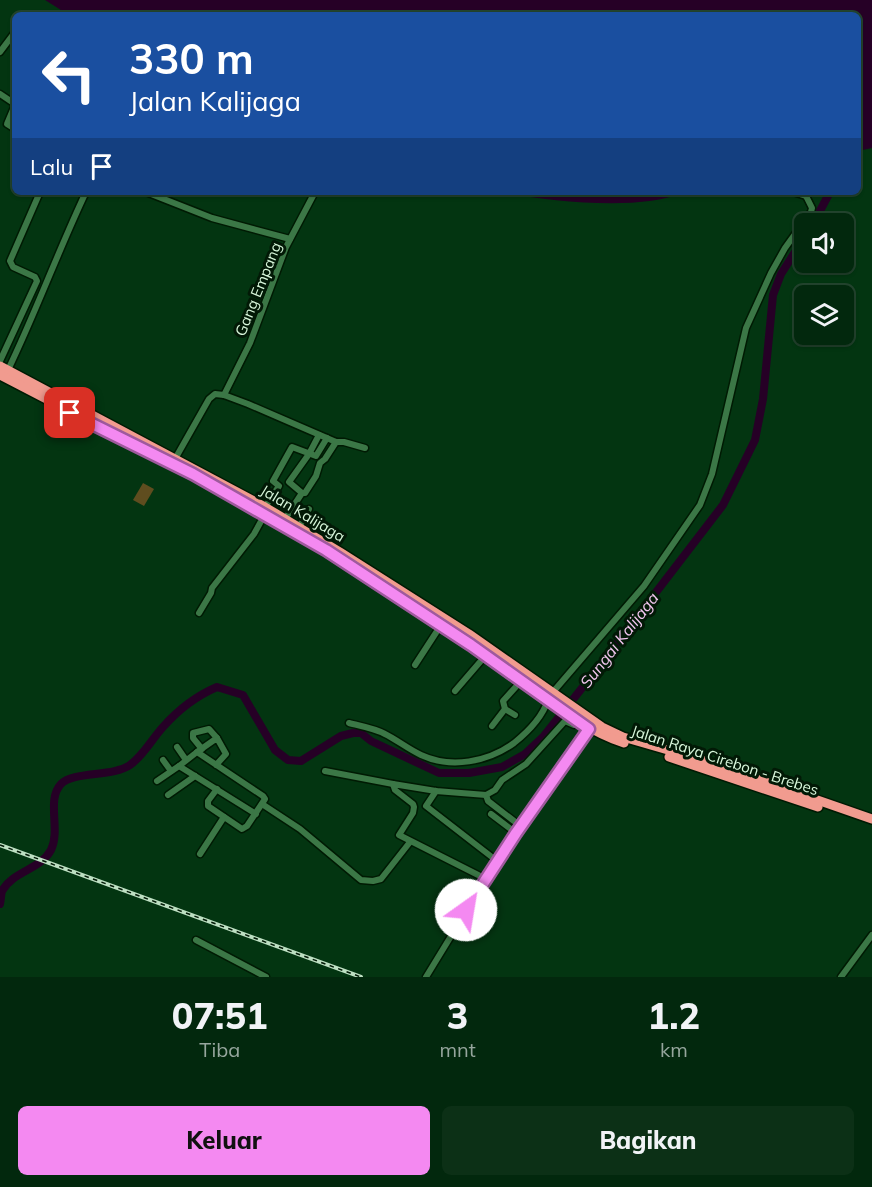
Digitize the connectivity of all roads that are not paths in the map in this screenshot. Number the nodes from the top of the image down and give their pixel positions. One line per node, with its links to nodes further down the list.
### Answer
1 (12, 36): 2 (street)
2 (0, 52)
3 (12, 115): 4 (street)
4 (12, 127)
5 (39, 195): 11 (street)
6 (85, 195): 12 (street)
7 (154, 195): 10 (street)
8 (313, 195): 10 (street, Gang Empang)
9 (806, 195): 31 (street)
10 (290, 239): 13 (street, Gang Empang)
11 (0, 361)
12 (2, 370): 19 (highway, Jalan Kalijaga); 22 (highway, Jalan Kalijaga)
13 (224, 395): 14 (street); 19 (street)
14 (319, 435): 15 (street); 18 (street)
15 (327, 438): 16 (street); 18 (street)
16 (336, 442): 17 (street); 20 (street)
17 (365, 448)
18 (309, 454): 20 (street); 22 (street)
19 (175, 459): 22 (highway, Jalan Kalijaga)
20 (302, 493): 23 (street)
21 (309, 509): 24 (street)
22 (265, 510): 23 (highway, Jalan Kalijaga); 25 (street); 26 (highway, Jalan Kalijaga)
23 (285, 519): 24 (highway, Jalan Kalijaga)
24 (299, 527): 31 (highway, Jalan Kalijaga)
25 (199, 613)
26 (441, 624): 27 (highway, Jalan Kalijaga); 28 (street)
27 (486, 655): 29 (highway, Jalan Kalijaga); 30 (street)
28 (415, 665)
29 (522, 680): 31 (highway, Jalan Kalijaga); 32 (street)
30 (455, 692)
31 (551, 696): 34 (highway, Jalan Kalijaga); 35 (street)
32 (505, 709): 33 (street); 36 (street)
33 (515, 715)
34 (575, 716): 37 (highway, Jalan Raya Cirebon - Brebes); 53 (street); 55 (highway, Jalan Raya Cirebon - Brebes)
35 (349, 723)
36 (492, 726)
37 (589, 729): 55 (highway, Jalan Raya Cirebon - Brebes); 62 (street)
38 (217, 738): 40 (street); 40 (street); 43 (street)
39 (177, 747): 42 (street)
40 (200, 750): 42 (street); 43 (street)
41 (163, 760): 45 (street)
42 (186, 760): 44 (street)
43 (216, 765): 54 (street)
44 (179, 766): 45 (street); 47 (street)
45 (171, 771): 48 (street)
46 (325, 771): 49 (street)
47 (195, 776): 50 (street); 52 (street)
48 (158, 781)
49 (393, 784): 51 (street); 63 (street)
50 (217, 789): 56 (street); 58 (street)
51 (436, 791): 53 (street); 65 (street)
52 (168, 795)
53 (486, 795): 60 (street)
54 (262, 804): 56 (street); 63 (street)
55 (841, 812): 59 (highway, Jalan Raya Cirebon - Brebes); 61 (highway, Jalan Raya Cirebon - Brebes)
56 (256, 814): 58 (street)
57 (491, 814): 62 (street)
58 (224, 817): 64 (street)
59 (872, 819)
60 (514, 821)
61 (872, 826)
62 (516, 833): 65 (street)
63 (410, 842): 66 (street)
64 (200, 854)
65 (497, 861): 66 (street)
66 (486, 879): 70 (street)
67 (872, 935): 71 (street)
68 (196, 940): 69 (street)
69 (266, 977)
70 (426, 977)
71 (841, 977)

